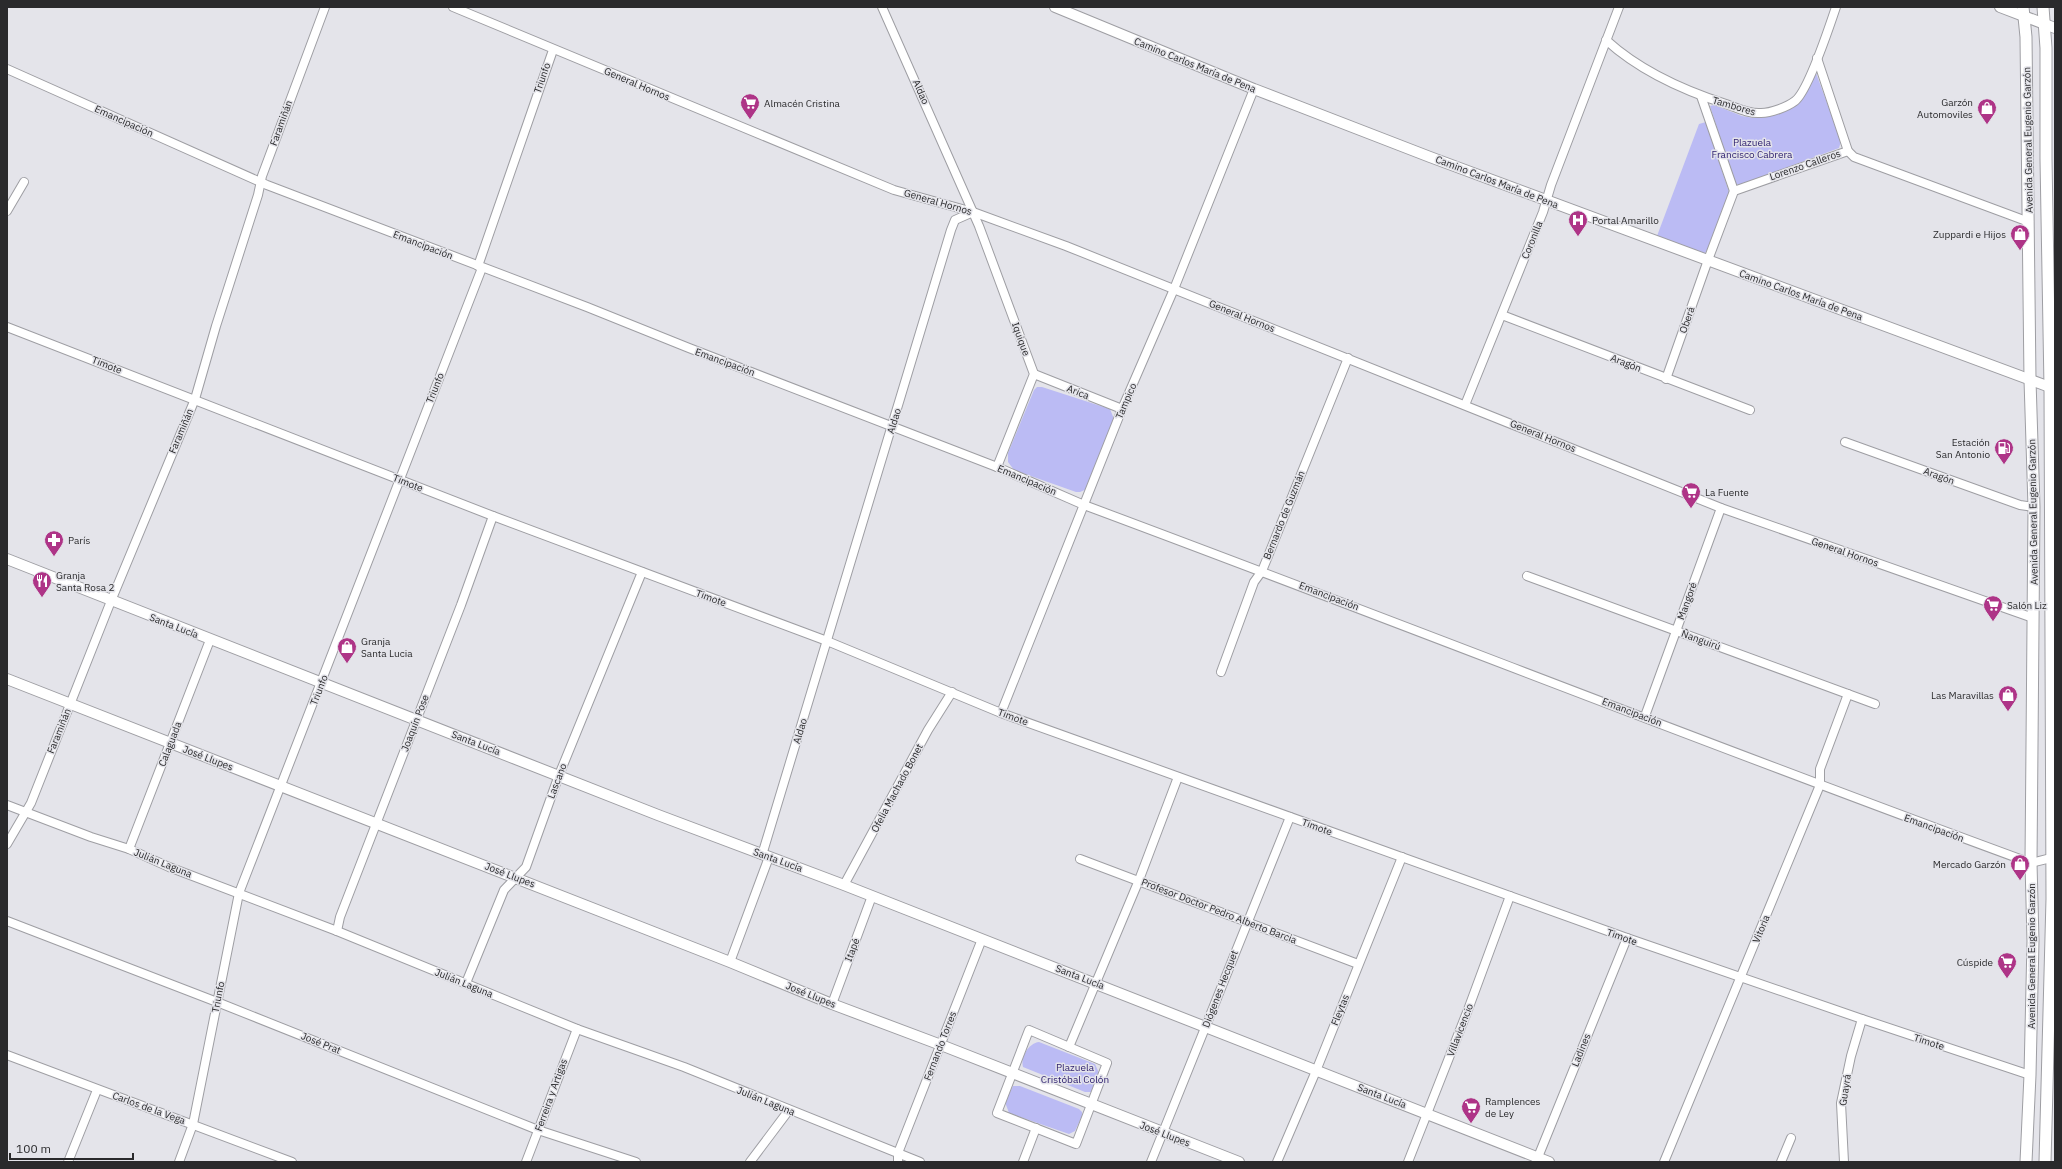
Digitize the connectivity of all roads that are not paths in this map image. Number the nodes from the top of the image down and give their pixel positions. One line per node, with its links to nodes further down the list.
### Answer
1 (325, 7): 19 (street, Faramiñán)
2 (453, 7): 12 (street, General Hornos)
3 (882, 7): 23 (street, Aldao)
4 (1055, 7): 15 (street, Camino Carlos María de Pena)
5 (1619, 7): 11 (street, Coronilla)
6 (1836, 7): 13 (street)
7 (2000, 7): 9 (street)
8 (2042, 7): 10 (main road, Avenida General Eugenio Garzón)
9 (2024, 12): 10 (street); 24 (main road, Avenida General Eugenio Garzón)
10 (2050, 26): 34 (main road, Avenida General Eugenio Garzón)
11 (1606, 40): 16 (street); 21 (street, Coronilla)
12 (553, 50): 23 (street, General Hornos); 26 (street, Triunfo)
13 (1817, 58): 16 (street, Tambores); 17 (street, Lorenzo Calleros)
14 (7, 69): 19 (street, Emancipación)
15 (1254, 89): 21 (street, Camino Carlos María de Pena); 27 (street, Tampico)
16 (1701, 96): 20 (street, Tambores)
17 (1848, 151): 20 (street, Lorenzo Calleros); 24 (street)
18 (24, 182): 22 (street)
19 (261, 182): 26 (street, Emancipación); 35 (street, Faramiñán)
20 (1734, 192): 25 (street)
21 (1546, 201): 25 (street, Camino Carlos María de Pena); 28 (street, Coronilla)
22 (7, 210)
23 (973, 212): 27 (street, General Hornos); 31 (street, Iquique); 39 (street, Aldao)
24 (2029, 222): 33 (main road, Avenida General Eugenio Garzón)
25 (1708, 260): 32 (street, Oberá); 33 (street, Camino Carlos María de Pena)
26 (480, 267): 39 (street, Emancipación); 42 (street, Triunfo)
27 (1174, 289): 30 (street, General Hornos); 37 (street, Tampico)
28 (1502, 315): 32 (street, Aragón); 36 (street, Coronilla)
29 (7, 326): 35 (street, Timote)
30 (1348, 358): 36 (street, General Hornos); 48 (street, Bernardo de Guzmán)
31 (1034, 374): 37 (street, Arica); 41 (street)
32 (1666, 379): 38 (street, Aragón)
33 (2030, 380): 34 (street, Camino Carlos María de Pena); 44 (main road, Avenida General Eugenio Garzón)
34 (2053, 388): 53 (main road, Avenida General Eugenio Garzón)
35 (195, 399): 42 (street, Timote); 51 (street, Faramiñán)
36 (1465, 405): 45 (street, General Hornos)
37 (1122, 409): 43 (street, Tampico)
38 (1750, 410)
39 (893, 427): 41 (street, Emancipación); 56 (street, Aldao)
40 (1845, 442): 44 (street, Aragón)
41 (998, 467): 43 (street, Emancipación)
42 (399, 480): 46 (street, Timote); 59 (street, Triunfo)
43 (1084, 505): 48 (street, Emancipación); 64 (street, Tampico)
44 (2034, 506): 52 (main road, Avenida General Eugenio Garzón)
45 (1721, 508): 52 (street, General Hornos); 54 (street, Mangoré)
46 (493, 516): 49 (street, Timote); 66 (street, Joaquín Pose)
47 (7, 558): 51 (street, Santa Lucía)
48 (1262, 571): 57 (street, Bernardo de Guzmán); 65 (street, Emancipación)
49 (642, 572): 56 (street, Timote); 68 (street, Lascano)
50 (1527, 576): 54 (street, Ñanguirú)
51 (111, 601): 55 (street, Santa Lucía); 62 (street, Faramiñán)
52 (2033, 618): 82 (main road, Avenida General Eugenio Garzón)
53 (2053, 629): 81 (main road, Avenida General Eugenio Garzón)
54 (1676, 631): 61 (street, Ñanguirú); 65 (street, Mangoré)
55 (210, 640): 59 (street, Santa Lucía); 67 (street, Calaguada)
56 (827, 641): 60 (street, Timote); 78 (street, Aldao)
57 (1221, 672)
58 (7, 679): 62 (street, José Llupes)
59 (322, 682): 66 (street, Santa Lucía); 70 (street, Triunfo)
60 (952, 692): 64 (street, Timote); 85 (street, Ofelia Machado Bonet)
61 (1848, 694): 63 (street, Ñanguirú); 71 (street, Vitoria)
62 (70, 704): 67 (street, José Llupes); 73 (street, Faramiñán)
63 (1875, 704)
64 (1001, 713): 69 (street, Timote)
65 (1645, 716): 71 (street, Emancipación)
66 (416, 719): 68 (street, Santa Lucía); 75 (street, Joaquín Pose)
67 (170, 744): 70 (street, José Llupes); 77 (street, Calaguada)
68 (559, 775): 78 (street, Santa Lucía); 83 (street, Lascano)
69 (1178, 777): 74 (street, Timote); 84 (street)
70 (281, 786): 75 (street, José Llupes); 86 (street, Triunfo)
71 (1820, 786): 82 (street, Emancipación); 96 (street, Vitoria)
72 (7, 805): 73 (street, Julián Laguna)
73 (25, 812): 76 (street, Faramiñán); 77 (street, Julián Laguna)
74 (1290, 817): 79 (street, Timote); 90 (street, Diógenes Hecquet)
75 (377, 824): 83 (street, José Llupes); 91 (street, Joaquín Pose)
76 (7, 844)
77 (129, 849): 86 (street, Julián Laguna)
78 (766, 856): 85 (street, Santa Lucía); 94 (street, Aldao)
79 (1402, 858): 88 (street, Timote); 95 (street, Fleytas)
80 (1080, 859): 84 (street, Profesor Doctor Pedro Alberto Barcia)
81 (2053, 859): 82 (street); 139 (main road, Avenida General Eugenio Garzón)
82 (2031, 863): 109 (main road, Avenida General Eugenio Garzón)
83 (516, 878): 94 (street, José Llupes); 97 (street, Lascano)
84 (1138, 880): 90 (street, Profesor Doctor Pedro Alberto Barcia); 98 (street)
85 (844, 885): 87 (street, Santa Lucía)
86 (239, 894): 91 (street, Julián Laguna); 99 (street, Triunfo)
87 (872, 896): 93 (street, Santa Lucía); 100 (street, Itapé)
88 (1510, 896): 92 (street, Timote); 113 (street, Villavicencio)
89 (7, 921): 99 (street, José Prat)
90 (1246, 922): 95 (street, Profesor Doctor Pedro Alberto Barcia); 102 (street, Diógenes Hecquet)
91 (337, 931): 97 (street, Julián Laguna)
92 (1626, 938): 96 (street, Timote); 120 (street, Ladines)
93 (982, 939): 98 (street, Santa Lucía); 104 (street, Fernando Torres)
94 (730, 962): 100 (street, José Llupes)
95 (1358, 964): 107 (street, Fleytas)
96 (1741, 978): 101 (street, Timote); 135 (street, Vitoria)
97 (466, 983): 103 (street, Julián Laguna)
98 (1095, 983): 102 (street, Santa Lucía); 105 (street)
99 (217, 1002): 114 (street, Triunfo); 116 (street, José Prat)
100 (832, 1004): 104 (street, José Llupes)
101 (1862, 1019): 109 (street, Timote); 137 (street, Guayrá)
102 (1206, 1027): 107 (street, Santa Lucía); 117 (street, Diógenes Hecquet)
103 (577, 1029): 112 (street, Julián Laguna); 116 (street, Ferreira y Artigas)
104 (941, 1045): 108 (street, José Llupes); 119 (street, Fernando Torres)
105 (1069, 1047): 108 (street); 111 (street)
106 (7, 1055): 110 (street, Carlos de la Vega)
107 (1316, 1071): 113 (street, Santa Lucía); 132 (street, Fleytas)
108 (1012, 1073): 111 (street, José Llupes); 115 (street)
109 (2030, 1075): 138 (main road, Avenida General Eugenio Garzón)
110 (97, 1090): 114 (street, Carlos de la Vega); 121 (street)
111 (1091, 1105): 115 (street); 117 (street, José Llupes)
112 (789, 1110): 119 (street, Julián Laguna); 126 (street)
113 (1427, 1113): 120 (street, Santa Lucía); 133 (street, Villavicencio)
114 (193, 1124): 122 (street, Triunfo); 123 (street, Carlos de la Vega)
115 (1036, 1128): 129 (street)
116 (538, 1130): 124 (street, Ferreira y Artigas); 125 (street, José Prat)
117 (1163, 1133): 130 (street, Diógenes Hecquet); 131 (street, José Llupes)
118 (1791, 1138): 136 (street)
119 (898, 1153): 127 (street); 128 (street, Julián Laguna)
120 (1537, 1160): 134 (street, Santa Lucía)
121 (68, 1162)
122 (178, 1162)
123 (292, 1162)
124 (526, 1162)
125 (636, 1162)
126 (750, 1162)
127 (898, 1162)
128 (920, 1162)
129 (1022, 1162)
130 (1151, 1162)
131 (1239, 1162)
132 (1277, 1162)
133 (1408, 1162)
134 (1549, 1162)
135 (1664, 1162)
136 (1781, 1162)
137 (1844, 1162)
138 (2026, 1162)
139 (2045, 1162)

